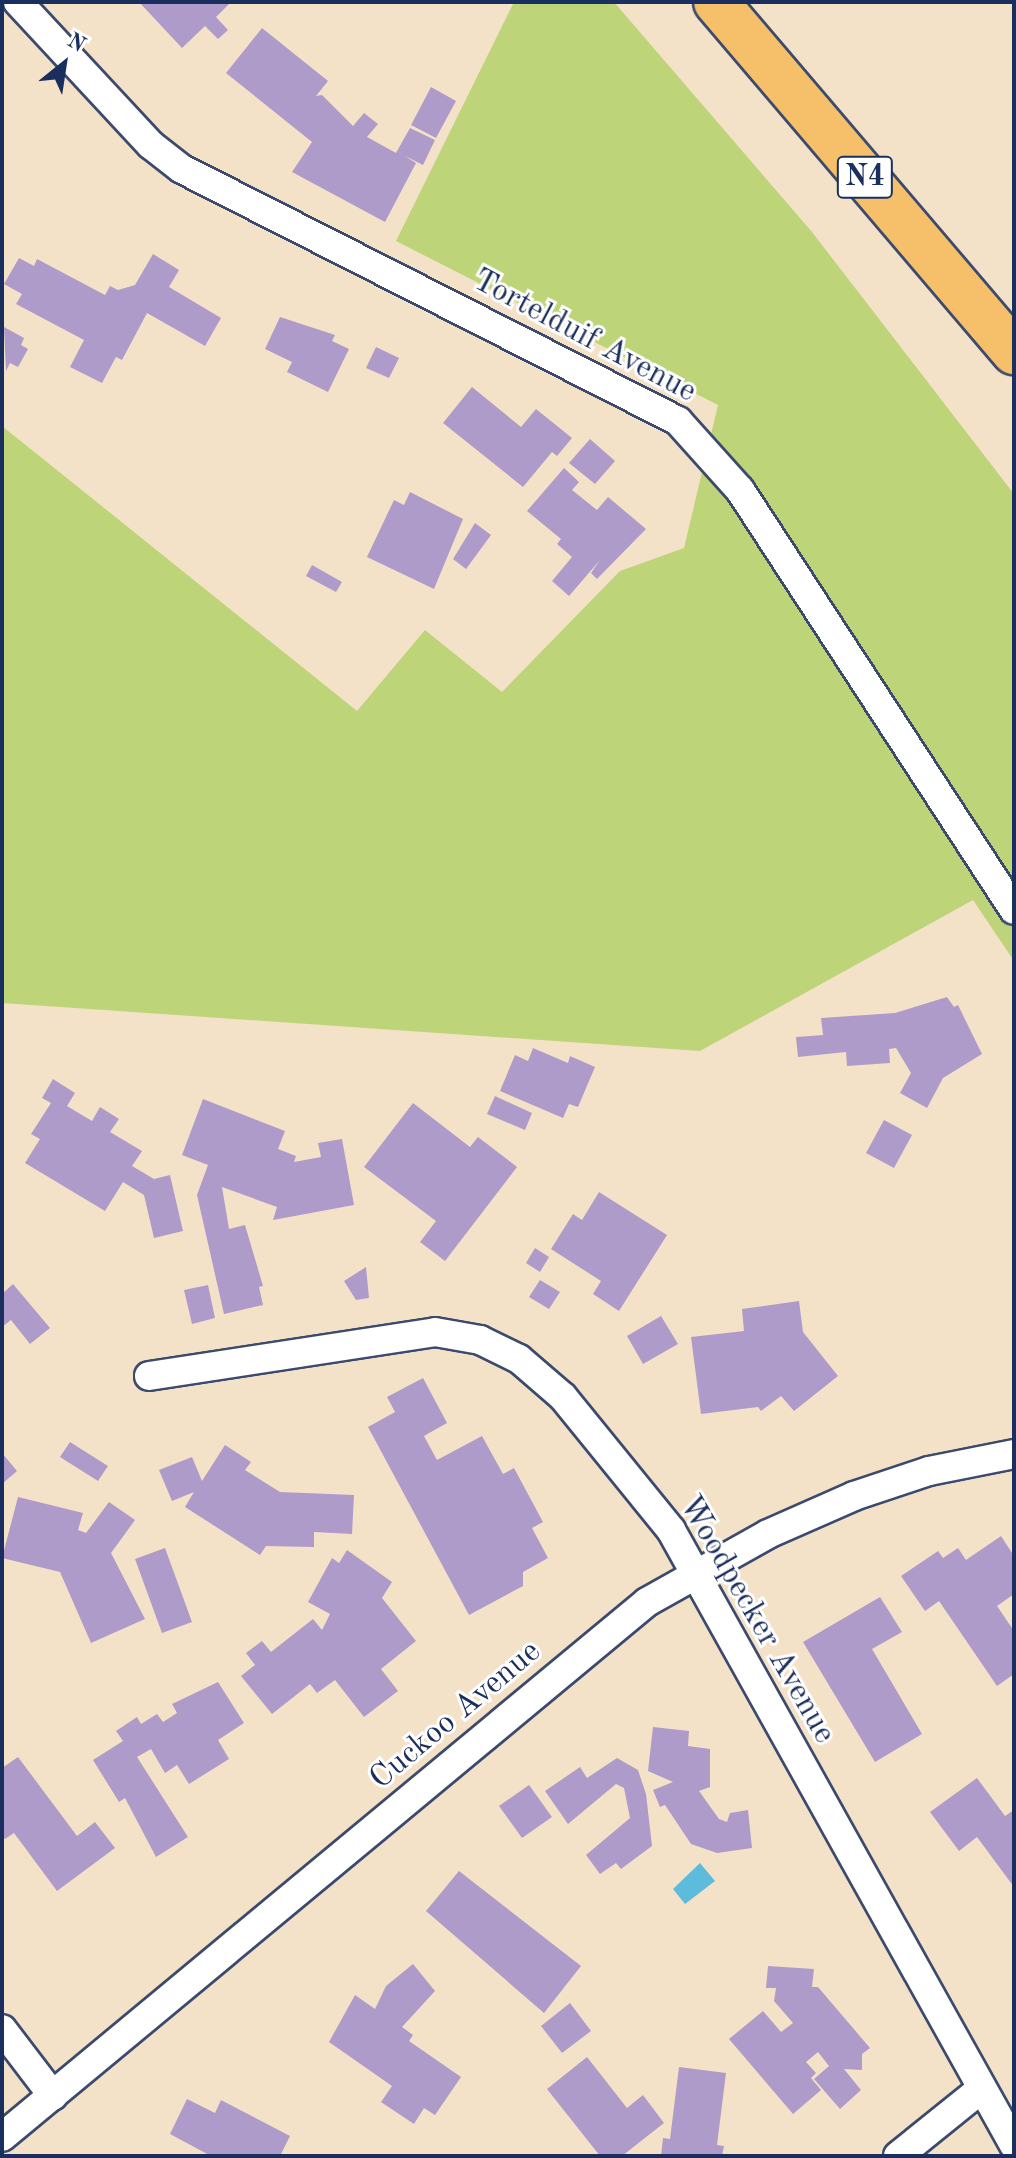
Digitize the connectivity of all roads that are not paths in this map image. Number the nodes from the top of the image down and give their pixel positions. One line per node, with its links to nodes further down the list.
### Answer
1 (18, 2): 4 (street, Tortelduif Avenue)
2 (716, 2): 3 (highway, N4)
3 (1014, 352)
4 (1014, 910)
5 (149, 1376): 7 (street, Woodpecker Avenue)
6 (1014, 1454): 7 (street, Cuckoo Avenue)
7 (694, 1575): 9 (street, Woodpecker Avenue); 10 (street, Cuckoo Avenue)
8 (2, 2029): 10 (street)
9 (981, 2089): 12 (street, Woodpecker Avenue); 13 (street)
10 (53, 2096): 11 (street, Cuckoo Avenue)
11 (2, 2137)
12 (1014, 2145)
13 (898, 2156)

